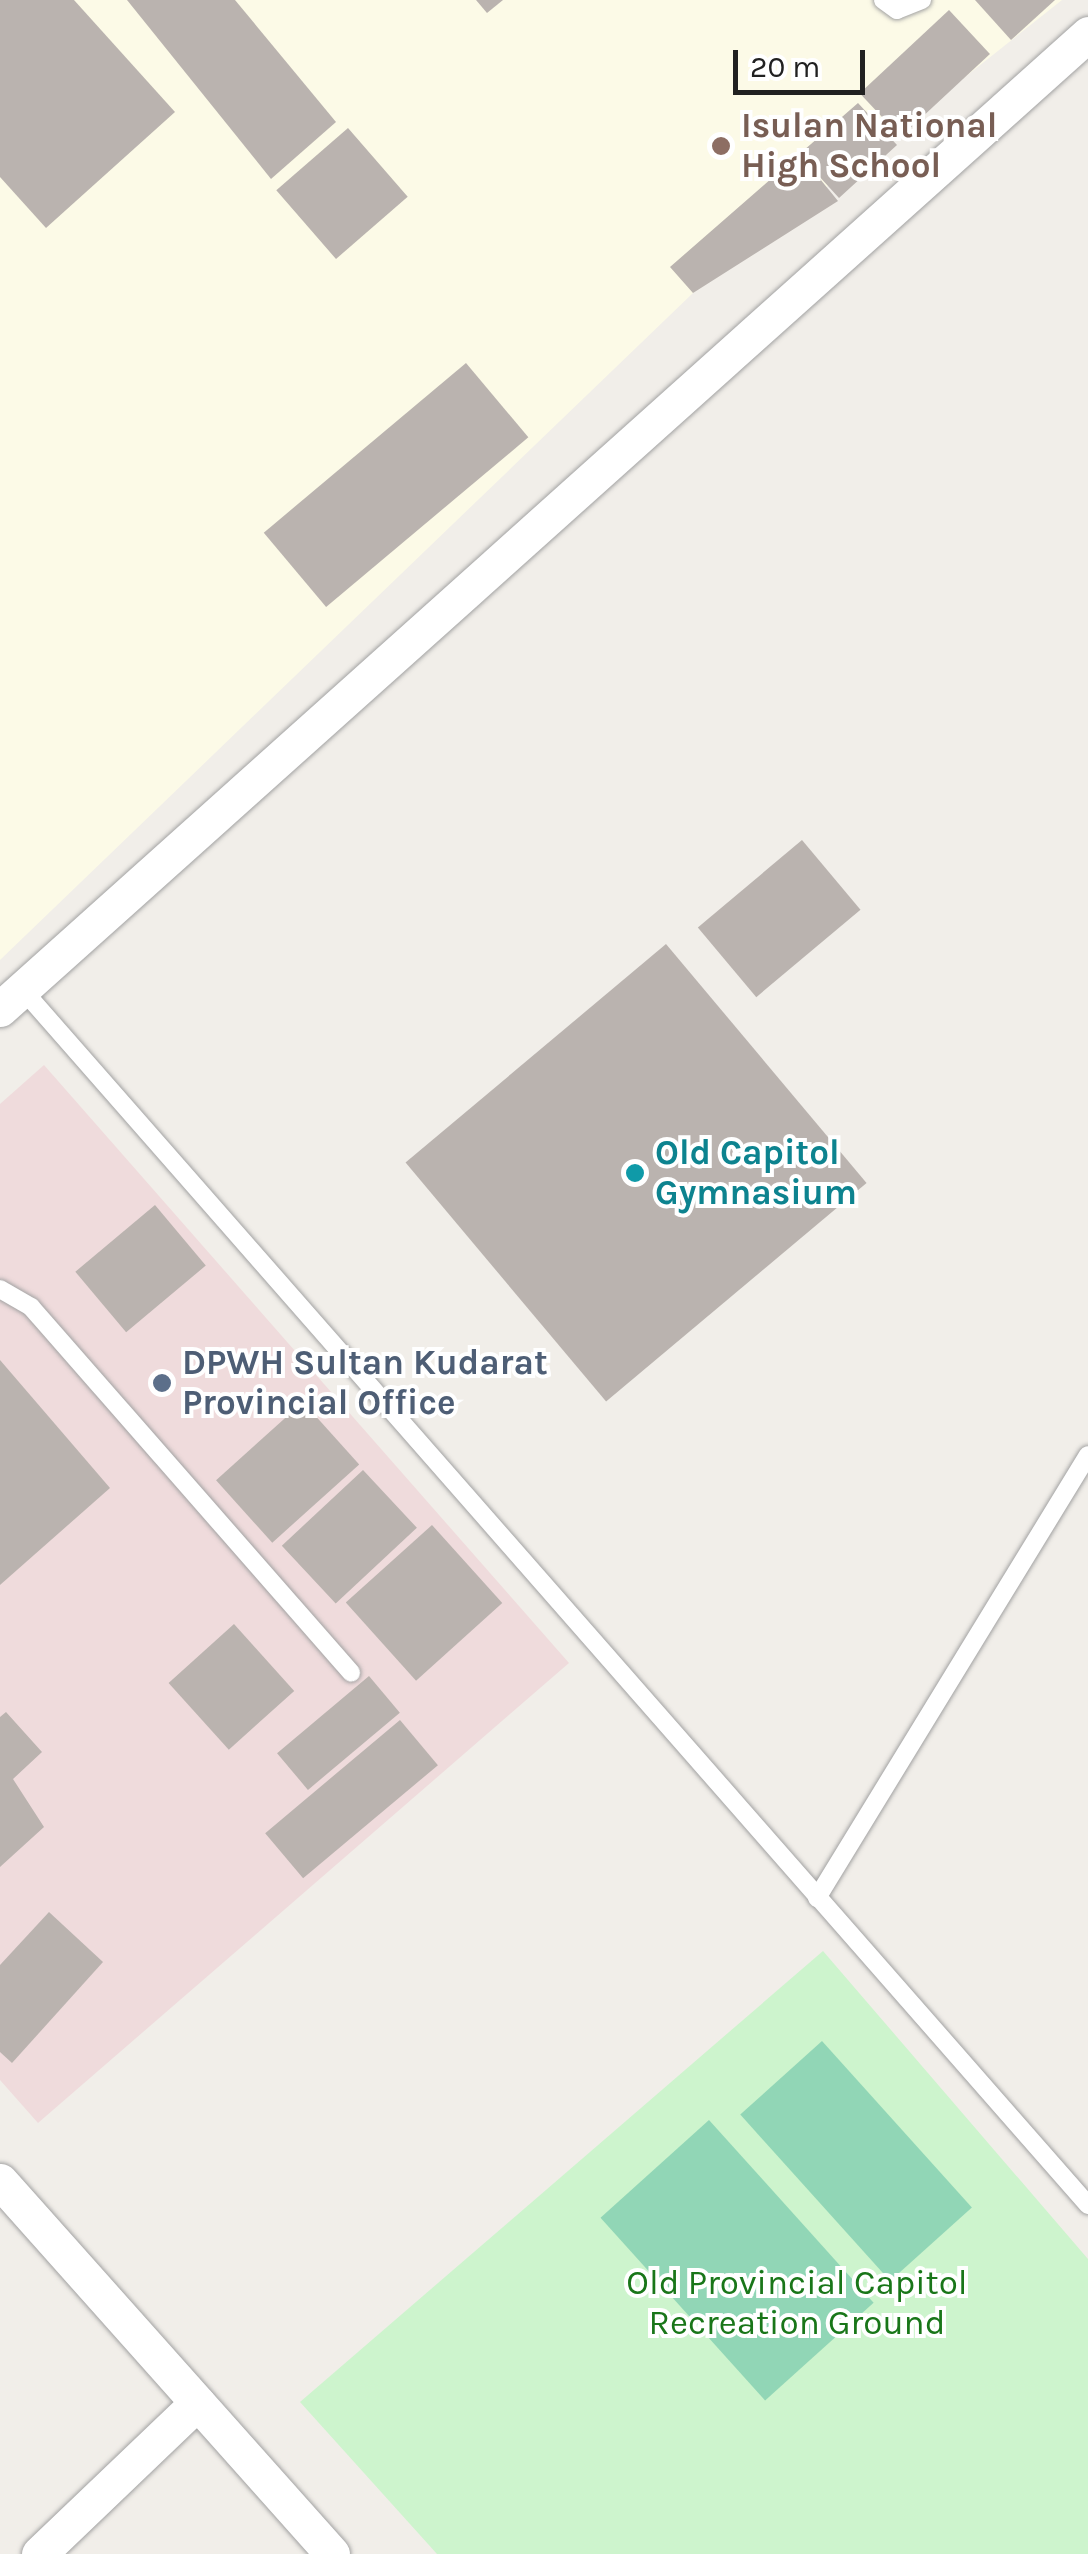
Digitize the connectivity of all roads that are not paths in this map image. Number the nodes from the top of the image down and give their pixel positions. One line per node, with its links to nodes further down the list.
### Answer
1 (883, 0): 2 (lane)
2 (922, 0)
3 (1088, 34): 4 (street)
4 (11, 999): 8 (lane)
5 (0, 1289): 7 (lane)
6 (1088, 1454): 8 (lane)
7 (350, 1673)
8 (817, 1898): 10 (lane)
9 (0, 2181): 11 (street)
10 (1088, 2205)
11 (197, 2403): 12 (street); 13 (street)
12 (39, 2554)
13 (332, 2554)

